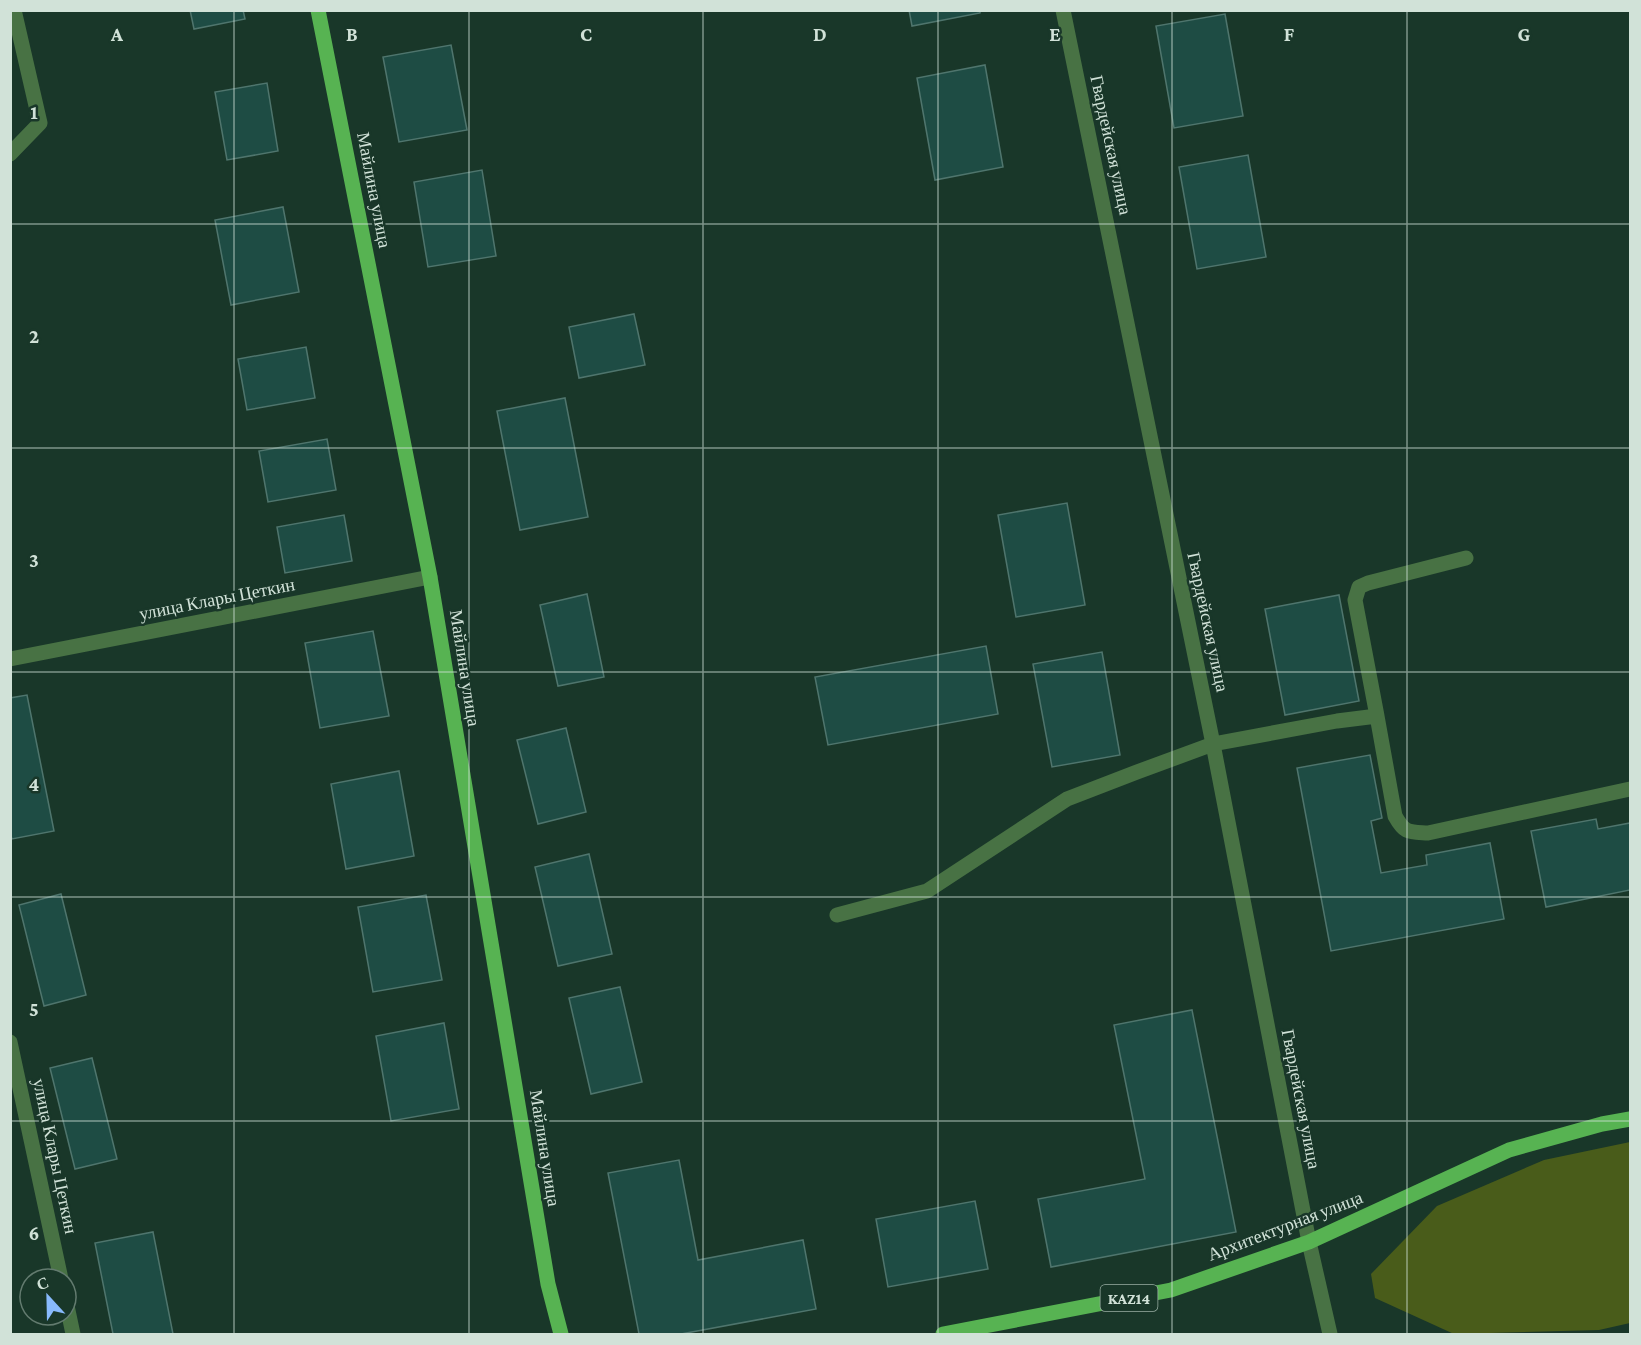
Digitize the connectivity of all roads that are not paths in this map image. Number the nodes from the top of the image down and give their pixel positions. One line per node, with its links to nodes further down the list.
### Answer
1 (14, 10): 4 (street)
2 (318, 10): 6 (main road, Майлина улица)
3 (1063, 10): 9 (street, Гвардейская улица)
4 (10, 154)
5 (1466, 558): 8 (street)
6 (430, 577): 7 (street, улица Клары Цеткин); 16 (main road, Майлина улица)
7 (10, 660)
8 (1377, 716): 9 (street); 10 (street)
9 (1213, 744): 11 (street); 14 (street, Гвардейская улица)
10 (1630, 789)
11 (837, 915)
12 (10, 1041): 15 (street, улица Клары Цеткин)
13 (1630, 1119): 14 (main road, Архитектурная улица / KAZ14)
14 (1309, 1242): 17 (main road, Архитектурная улица / KAZ14); 18 (street, Гвардейская улица)
15 (58, 1267)
16 (561, 1335)
17 (943, 1335)
18 (1330, 1335)

